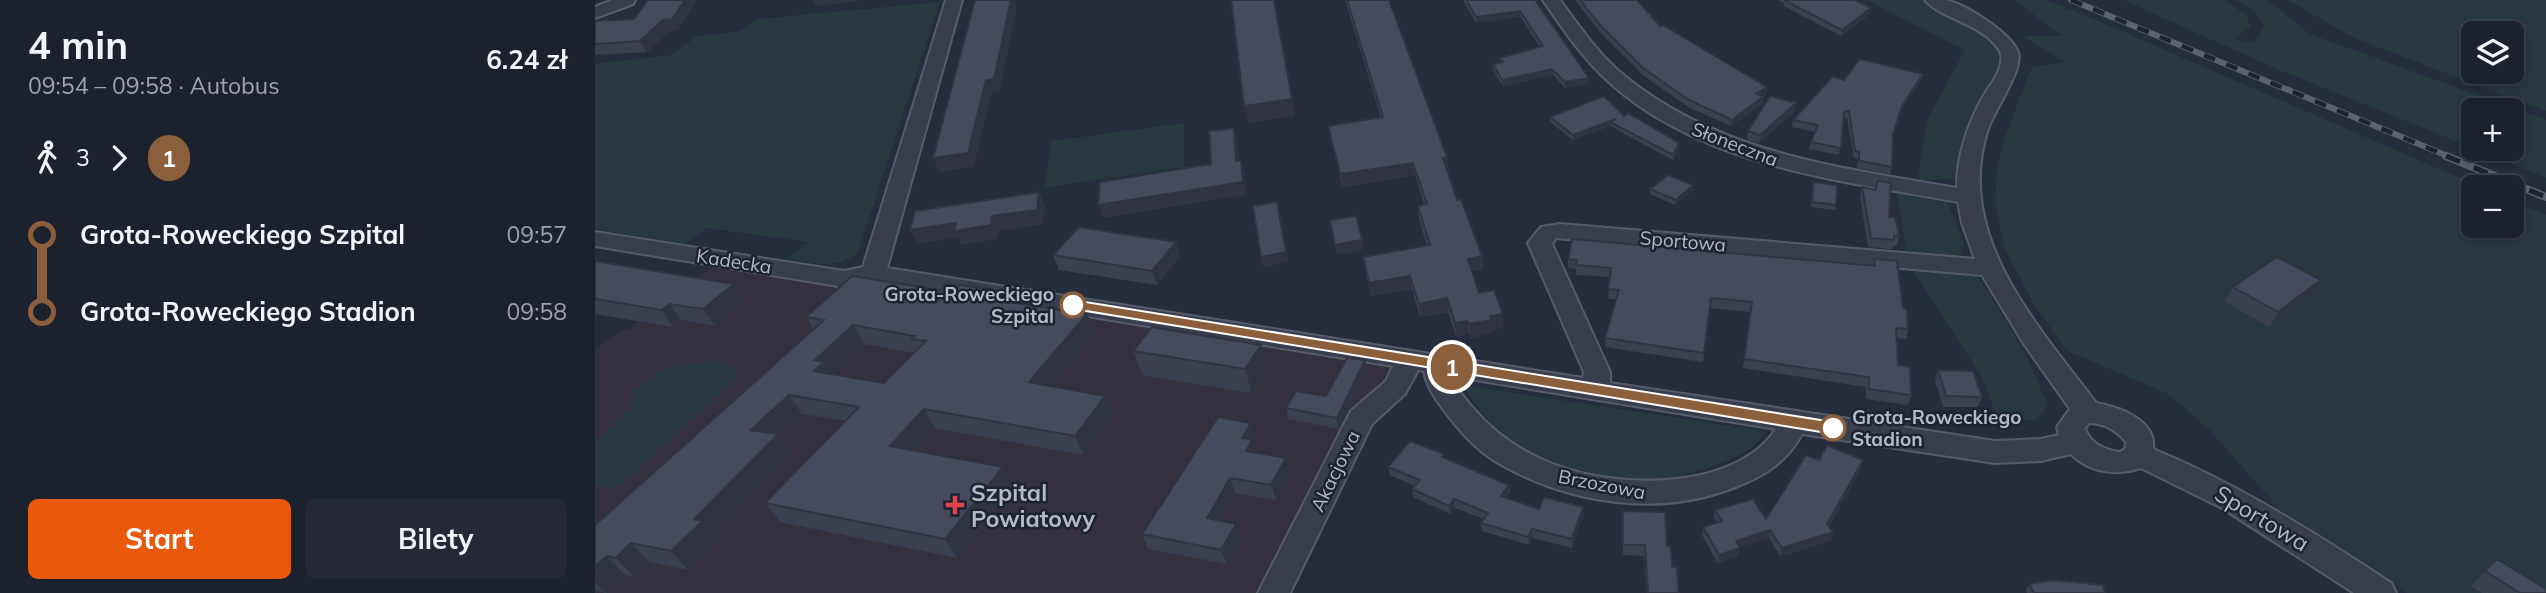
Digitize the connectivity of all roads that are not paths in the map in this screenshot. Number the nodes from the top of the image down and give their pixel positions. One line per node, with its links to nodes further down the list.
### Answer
1 (627, 0): 5 (street)
2 (954, 0): 9 (street)
3 (1551, 0): 6 (street, Słoneczna)
4 (1933, 0): 6 (street)
5 (595, 13)
6 (1968, 197): 8 (street)
7 (595, 239): 9 (street, Kadecka)
8 (1990, 268): 11 (street, Sportowa); 12 (street)
9 (873, 273): 10 (street, Kadecka)
10 (1422, 363): 11 (street, Kadecka); 13 (street, Brzozowa); 16 (street, Akacjowa)
11 (1597, 390): 13 (street, Kadecka)
12 (2088, 413): 14 (street); 15 (street)
13 (1793, 422): 14 (street, Kadecka)
14 (2075, 442): 15 (street)
15 (2138, 455): 17 (street, Sportowa)
16 (1274, 593)
17 (2380, 593)

